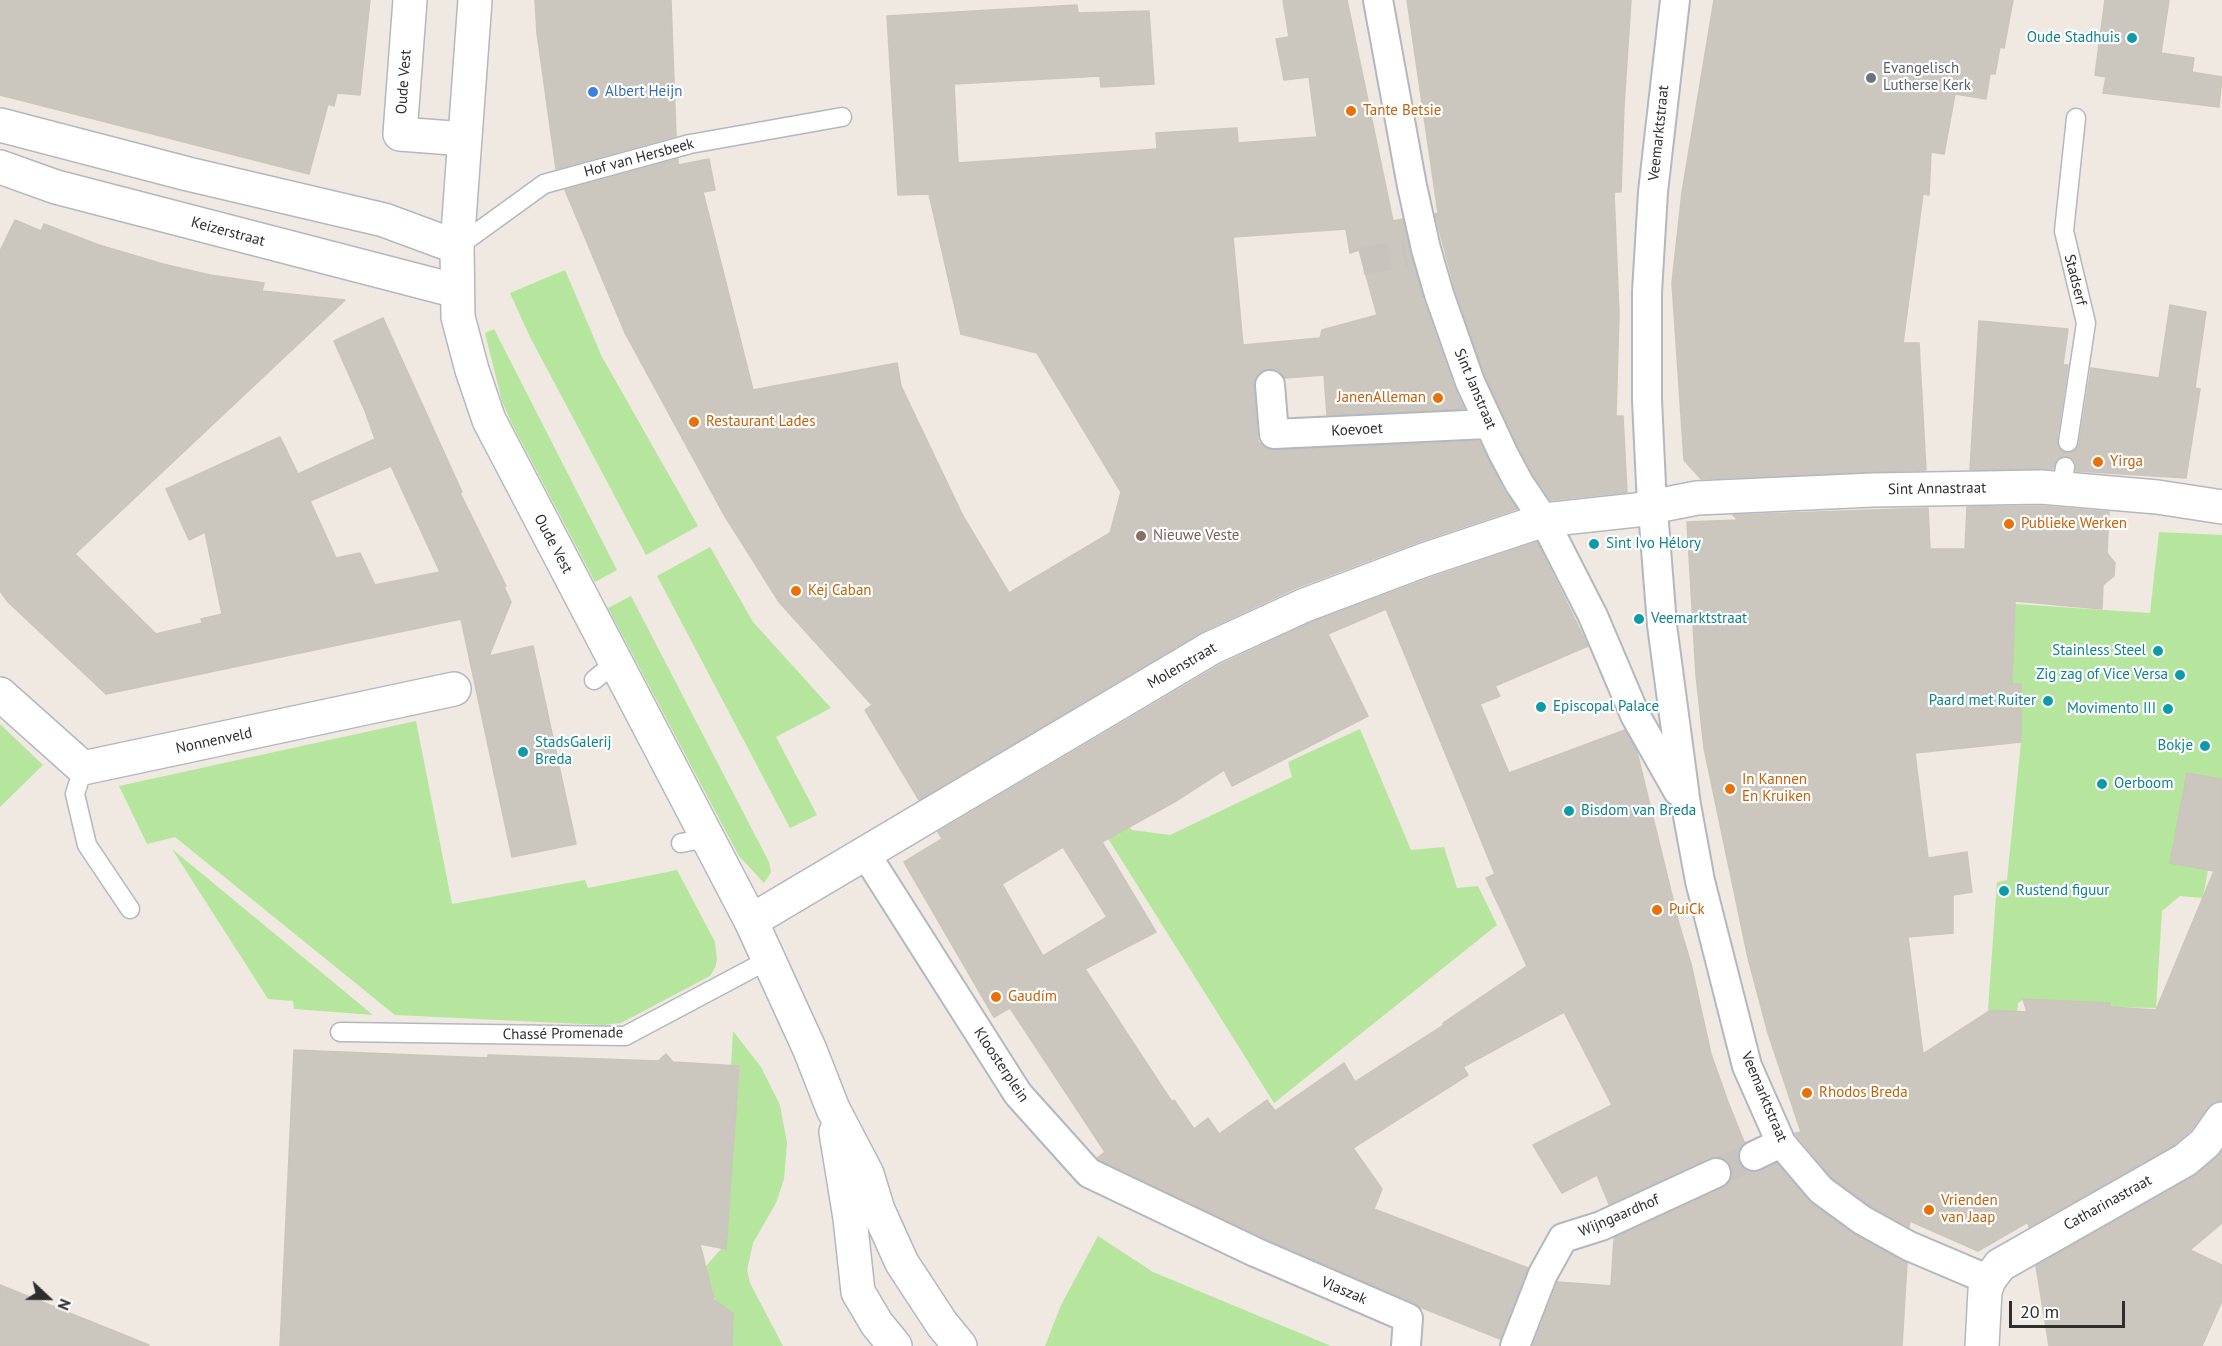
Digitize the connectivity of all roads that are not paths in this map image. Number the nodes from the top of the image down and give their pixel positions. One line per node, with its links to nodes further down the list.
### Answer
1 (410, 0): 8 (street, Oude Vest)
2 (475, 0): 8 (street, Oude Vest)
3 (1378, 0): 13 (street, Sint Janstraat)
4 (1675, 0): 15 (street, Veemarktstraat)
5 (842, 117): 10 (lane, Hof van Hersbeek)
6 (2076, 118): 14 (lane, Stadserf)
7 (0, 125): 10 (street)
8 (465, 139): 10 (street, Oude Vest)
9 (0, 167): 11 (street, Keizerstraat)
10 (457, 247): 11 (street, Oude Vest)
11 (457, 291): 24 (street, Oude Vest)
12 (1270, 386): 13 (street, Koevoet)
13 (1488, 424): 17 (street, Sint Janstraat)
14 (2068, 442)
15 (1652, 507): 16 (street, Sint Annastraat); 17 (street, Molenstraat); 21 (street, Veemarktstraat)
16 (2222, 507)
17 (1544, 520): 21 (street, Veemarktstraat); 22 (street, Molenstraat)
18 (454, 689): 20 (street, Nonnenveld)
19 (0, 694): 20 (street)
20 (82, 768): 23 (lane)
21 (1686, 805): 29 (street, Veemarktstraat)
22 (865, 853): 24 (street, Molenstraat); 32 (street, Kloosterplein)
23 (130, 909)
24 (751, 921): 25 (street)
25 (768, 960): 26 (lane, Chassé Promenade); 27 (street)
26 (340, 1032)
27 (833, 1109): 34 (street); 35 (street)
28 (2222, 1119): 33 (street, Catharinastraat)
29 (1781, 1143): 30 (street); 33 (street, Veemarktstraat)
30 (1754, 1156)
31 (1716, 1173): 37 (street, Wijngaardhof)
32 (1255, 1252): 36 (street, Vlaszak)
33 (1989, 1280): 38 (street)
34 (947, 1339): 35 (street)
35 (893, 1346)
36 (1406, 1346)
37 (1515, 1346)
38 (1982, 1346)

